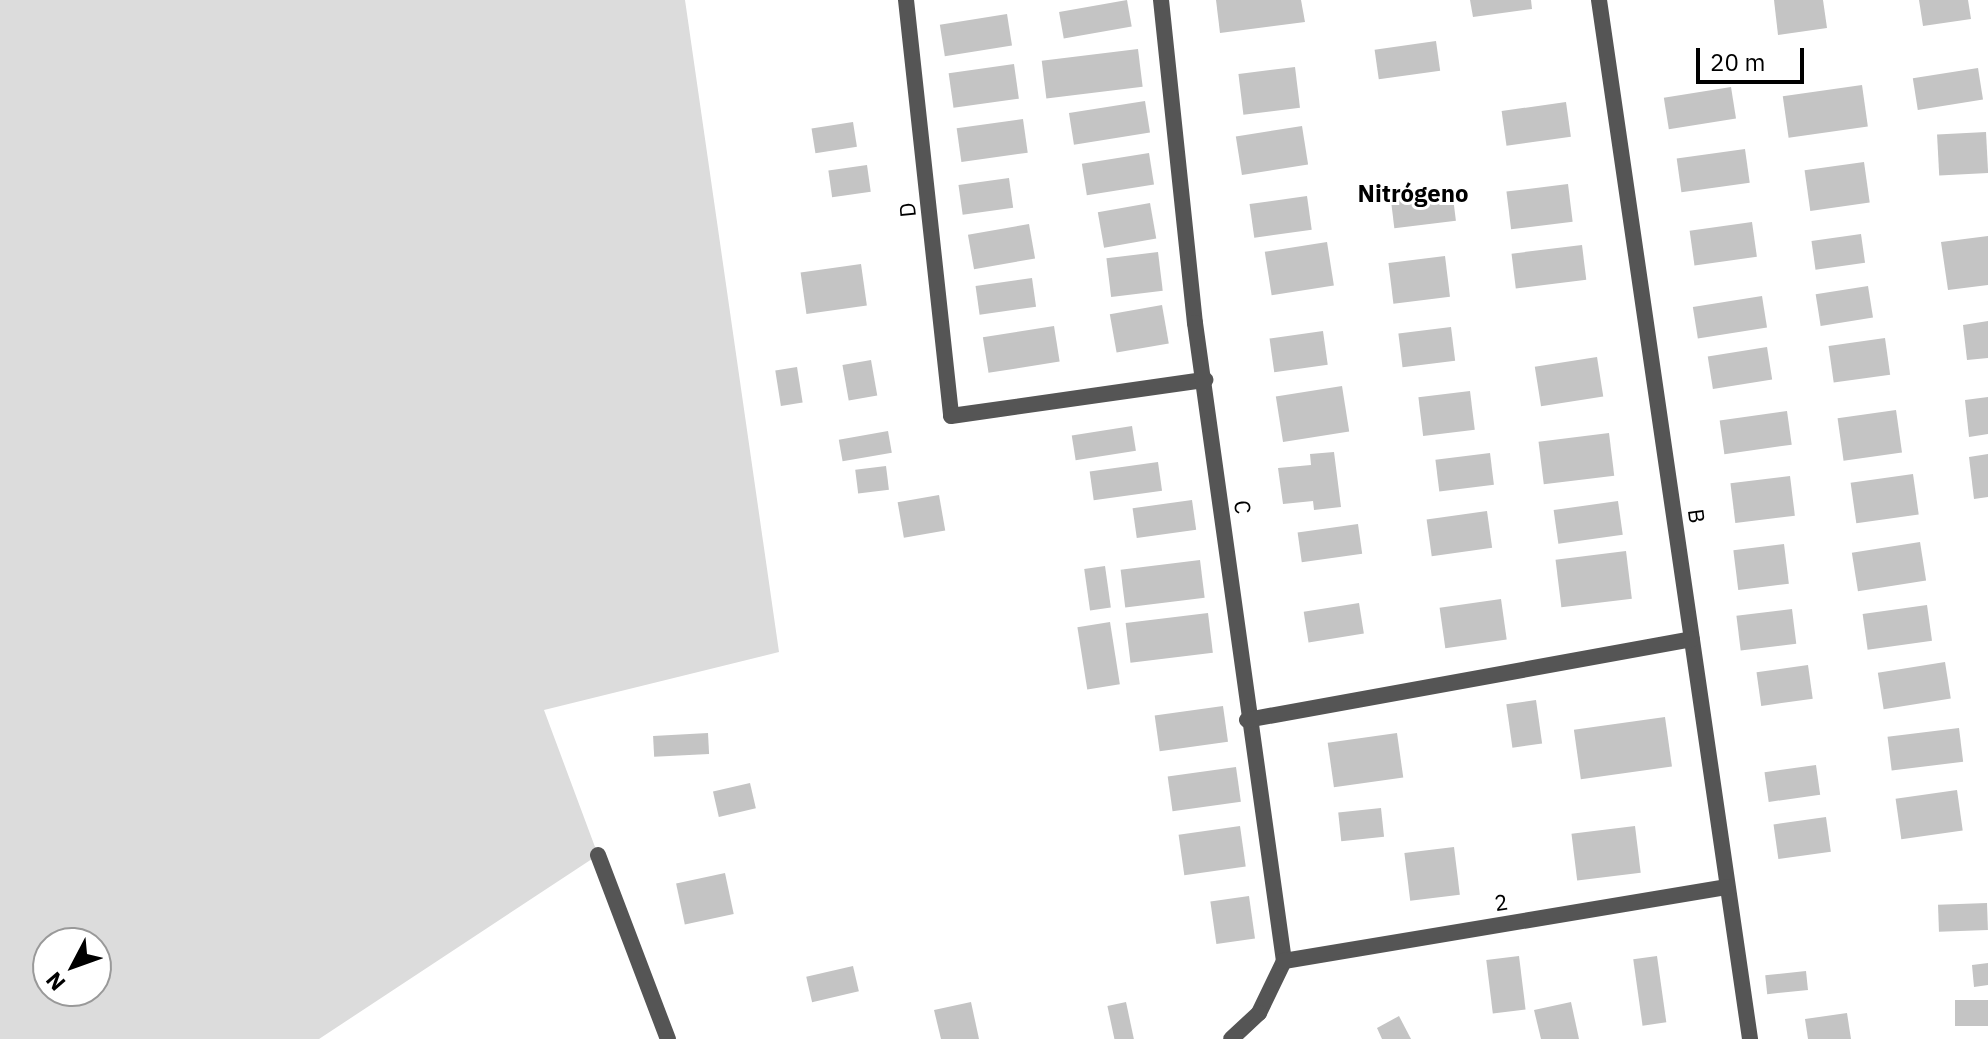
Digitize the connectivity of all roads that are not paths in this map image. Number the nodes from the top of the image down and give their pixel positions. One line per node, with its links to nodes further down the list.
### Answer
1 (906, 0): 4 (street, D)
2 (1161, 0): 4 (street, C)
3 (1599, 0): 5 (street, B)
4 (1205, 380): 6 (street, C)
5 (1692, 639): 6 (street); 8 (street, B)
6 (1247, 720): 9 (street, C)
7 (598, 855): 10 (street)
8 (1726, 887): 9 (street, 2); 12 (street, B)
9 (1284, 961): 11 (street)
10 (668, 1039)
11 (1231, 1039)
12 (1750, 1039)

